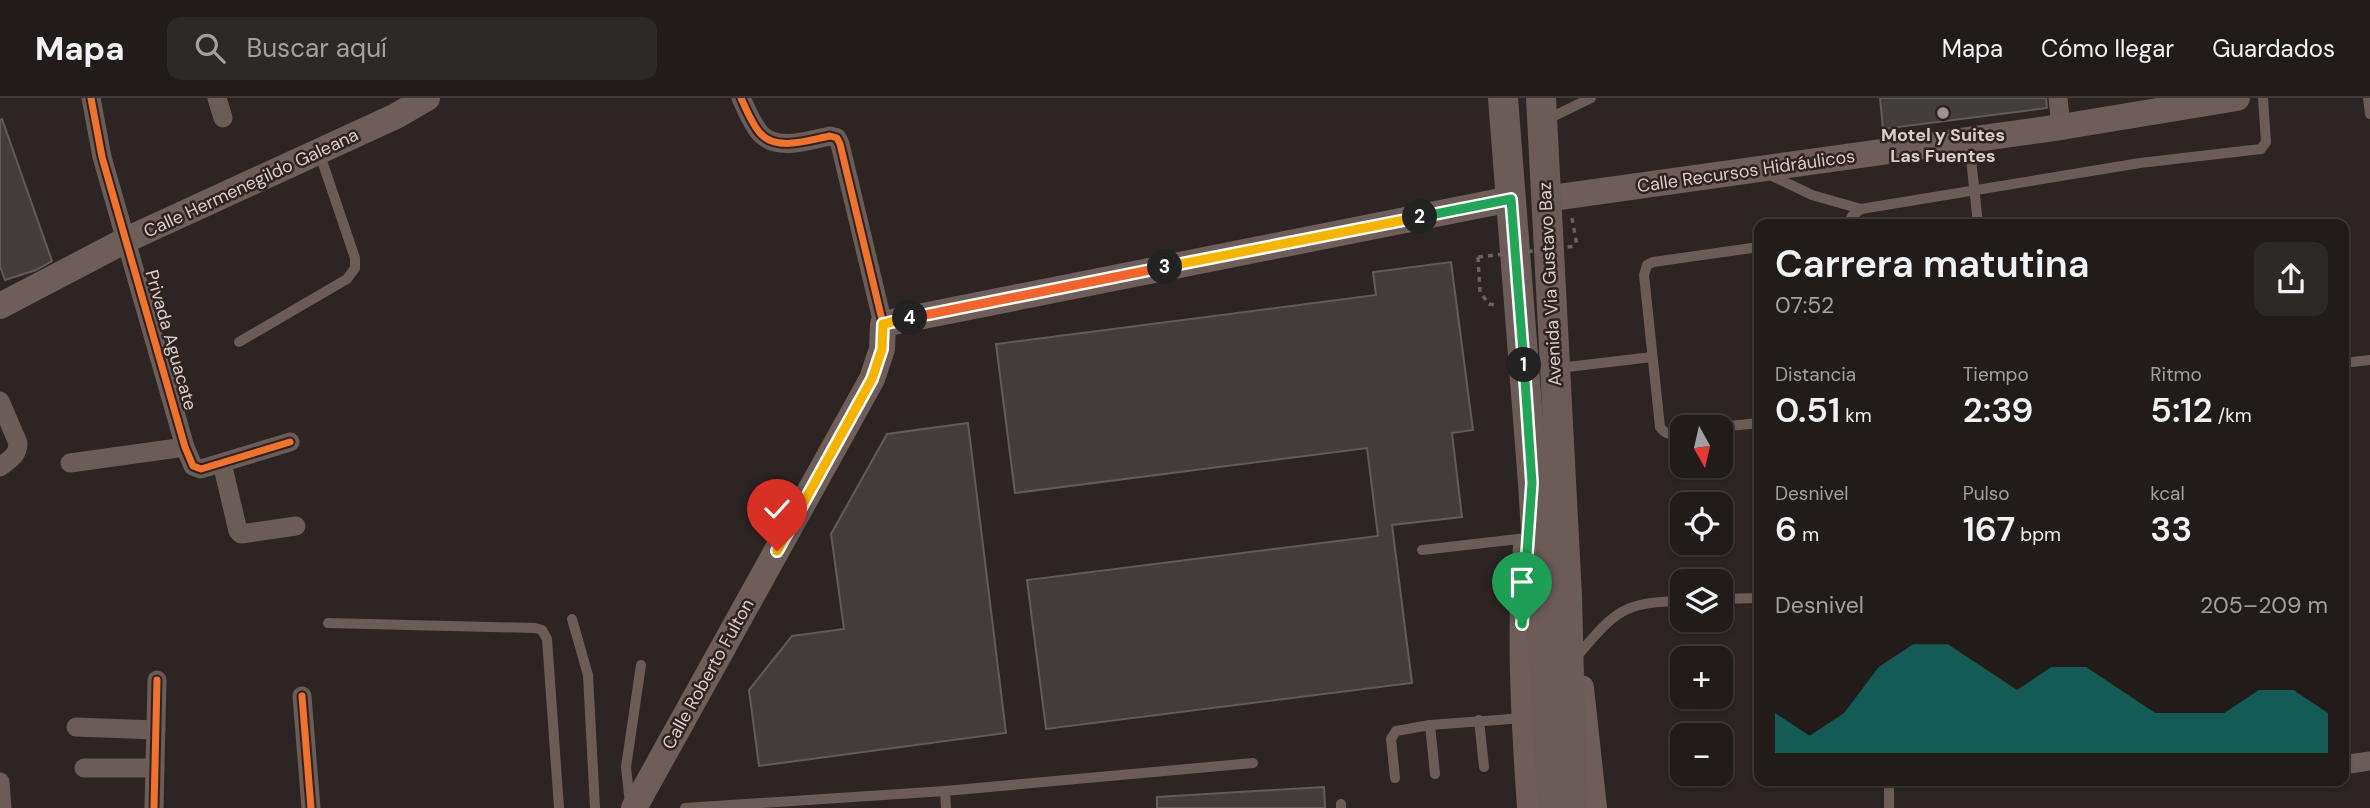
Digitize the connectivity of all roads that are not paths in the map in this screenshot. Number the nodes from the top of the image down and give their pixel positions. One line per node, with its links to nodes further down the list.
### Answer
1 (217, 98): 14 (street)
2 (427, 98): 17 (main road, Calle Hermenegildo Galeana)
3 (741, 98): 28 (street)
4 (1503, 98): 20 (main road, Avenida Via Gustavo Baz)
5 (1591, 98): 12 (lane)
6 (2058, 98): 15 (street)
7 (2237, 98): 11 (main road, Calle Recursos Hidráulicos)
8 (2263, 98): 19 (lane)
9 (2368, 98): 13 (lane)
10 (92, 99): 25 (street, Privada Aguacate)
11 (2209, 100): 15 (main road, Calle Recursos Hidráulicos)
12 (1542, 110): 21 (main road, Avenida Via Gustavo Baz)
13 (2370, 114)
14 (223, 118)
15 (2061, 127): 16 (main road, Calle Recursos Hidráulicos)
16 (1969, 140): 18 (main road, Calle Recursos Hidráulicos); 19 (lane)
17 (319, 152): 25 (main road, Calle Hermenegildo Galeana); 29 (lane)
18 (1759, 170): 21 (main road, Calle Recursos Hidráulicos); 22 (lane)
19 (1975, 190): 22 (lane); 24 (lane)
20 (1511, 199): 28 (main road); 43 (main road, Avenida Via Gustavo Baz)
21 (1558, 203): 33 (main road, Avenida Via Gustavo Baz)
22 (1861, 209): 23 (lane)
23 (1850, 219)
24 (1978, 219)
25 (126, 240): 27 (main road, Calle Hermenegildo Galeana); 39 (street, Privada Aguacate)
26 (1754, 248): 30 (lane)
27 (0, 306)
28 (883, 324): 80 (main road, Calle Roberto Fulton)
29 (239, 342)
30 (1652, 357): 33 (lane); 37 (lane)
31 (2370, 360): 32 (lane)
32 (2349, 362)
33 (1555, 369): 47 (main road, Avenida Via Gustavo Baz)
34 (0, 401): 42 (street)
35 (1754, 424): 36 (lane)
36 (1733, 426)
37 (1670, 434)
38 (290, 442): 41 (street)
39 (185, 447): 40 (street); 41 (street)
40 (70, 463)
41 (222, 463): 44 (street)
42 (0, 467)
43 (1532, 483): 45 (main road, Avenida Via Gustavo Baz); 74 (main road, Avenida Via Gustavo Baz)
44 (296, 526)
45 (1527, 538): 46 (lane); 57 (main road, Avenida Via Gustavo Baz)
46 (1422, 551)
47 (1567, 596): 53 (main road, Avenida Via Gustavo Baz); 74 (main road, Avenida Via Gustavo Baz)
48 (1754, 598): 49 (lane)
49 (1733, 599)
50 (1670, 600): 53 (lane)
51 (572, 619): 79 (lane)
52 (328, 623): 78 (lane)
53 (1578, 656): 74 (main road, Avenida Via Gustavo Baz)
54 (641, 665): 80 (lane)
55 (158, 680): 61 (street)
56 (302, 696): 77 (street)
57 (1524, 719): 58 (lane); 84 (main road, Avenida Via Gustavo Baz)
58 (1479, 720): 59 (lane); 65 (lane)
59 (1430, 725): 68 (lane); 69 (lane)
60 (76, 727): 61 (street)
61 (156, 730): 67 (street)
62 (2370, 761): 64 (street)
63 (1253, 763): 72 (lane)
64 (2349, 764)
65 (1484, 767)
66 (84, 768): 67 (street)
67 (155, 768): 76 (street)
68 (1435, 774)
69 (1395, 778)
70 (0, 782): 75 (street)
71 (1889, 786): 85 (lane)
72 (945, 791): 73 (lane); 83 (lane)
73 (886, 796): 81 (lane); 82 (lane)
74 (1573, 804)
75 (2, 808)
76 (154, 808)
77 (312, 808)
78 (559, 808)
79 (595, 808)
80 (633, 808)
81 (684, 808)
82 (887, 808)
83 (946, 808)
84 (1530, 808)
85 (1889, 808)

